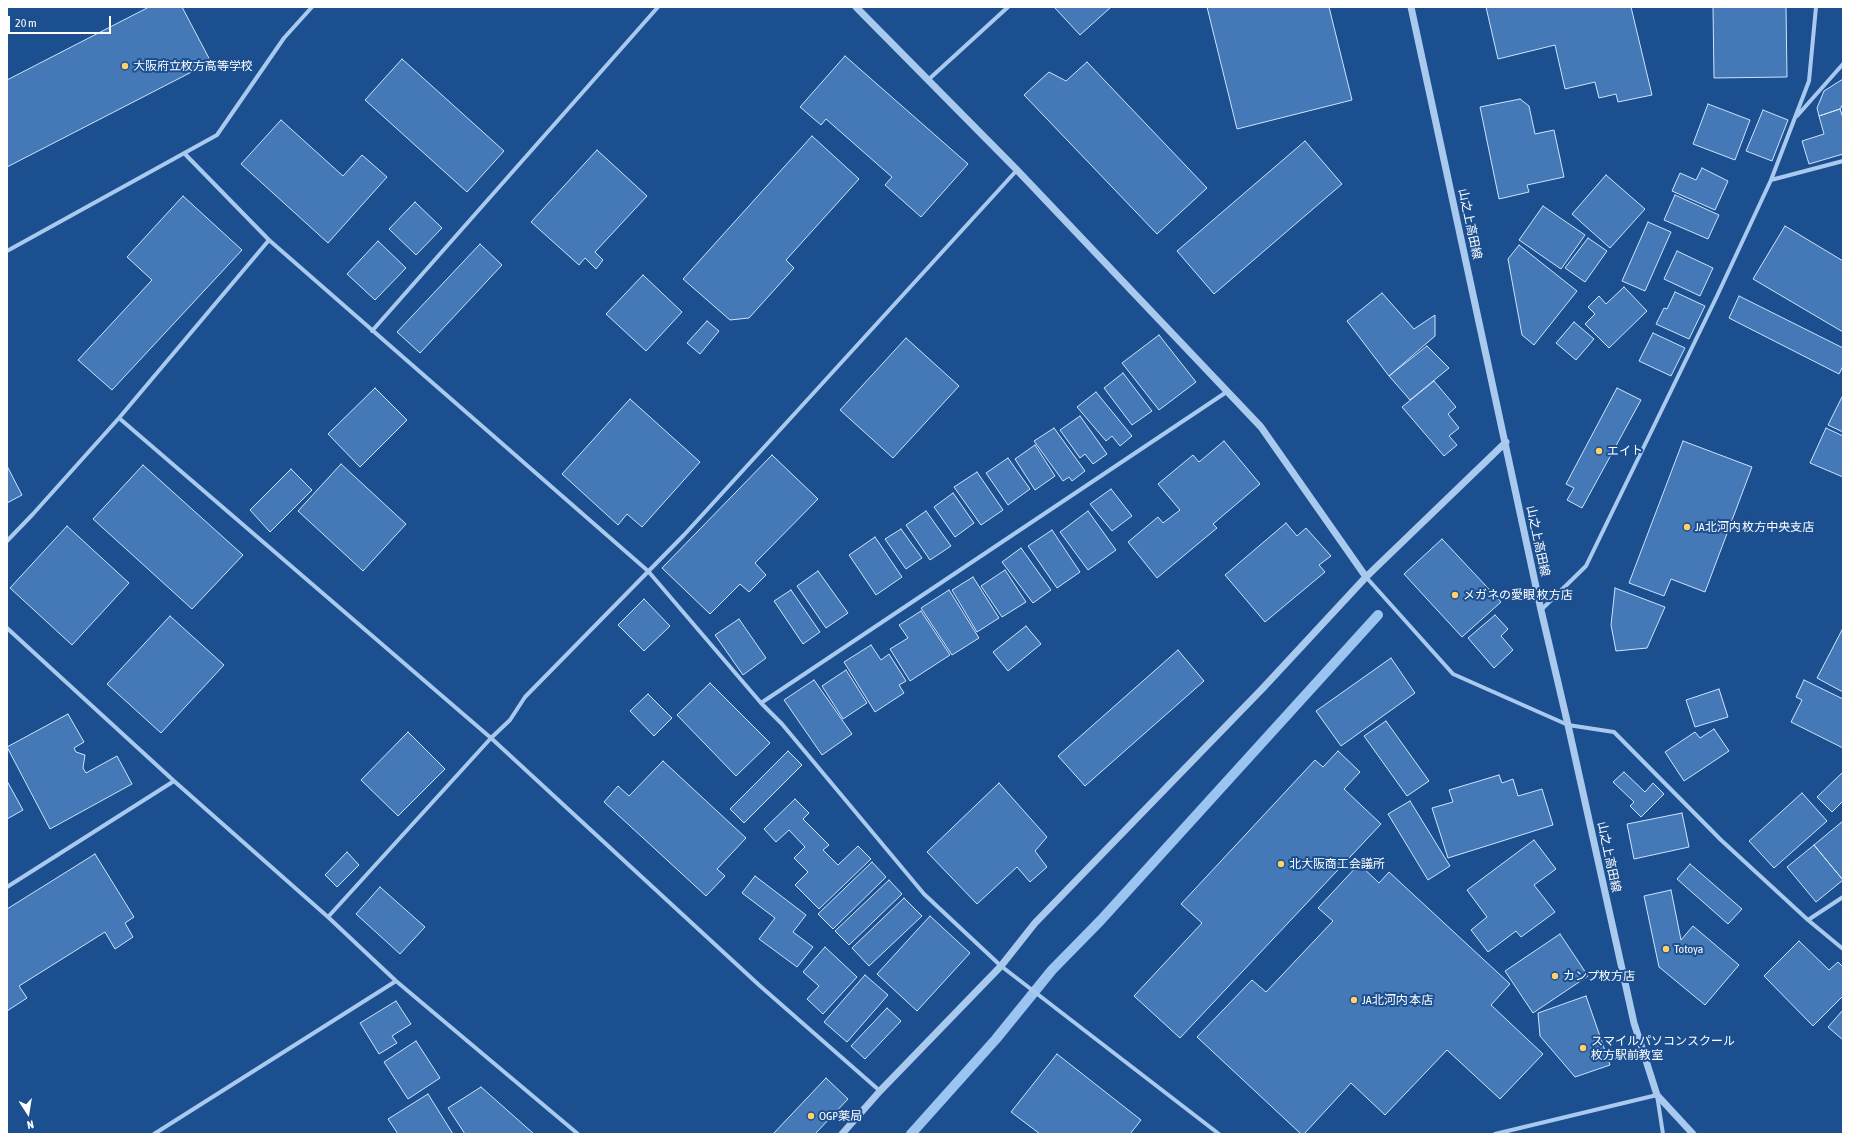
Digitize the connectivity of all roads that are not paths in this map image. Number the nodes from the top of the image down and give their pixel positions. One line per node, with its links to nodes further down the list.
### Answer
1 (312, 7): 10 (street)
2 (658, 7): 16 (street)
3 (856, 7): 8 (street)
4 (1008, 7): 8 (street)
5 (1411, 7): 19 (street, 山之上高田線)
6 (1816, 7): 9 (street)
7 (1843, 64): 9 (street)
8 (928, 80): 12 (street)
9 (1795, 118): 13 (street)
10 (184, 153): 14 (street); 15 (street)
11 (1843, 161): 13 (street)
12 (1018, 170): 17 (street); 21 (street)
13 (1771, 180): 23 (street)
14 (269, 240): 16 (street); 18 (street)
15 (7, 251)
16 (372, 331): 21 (street)
17 (1228, 392): 22 (street); 25 (street)
18 (119, 418): 20 (street); 27 (street)
19 (1506, 442): 22 (street); 23 (street, 山之上高田線)
20 (7, 540)
21 (648, 571): 25 (street); 27 (street)
22 (1366, 577): 26 (street); 34 (street)
23 (1541, 610): 26 (street, 山之上高田線)
24 (7, 628): 28 (street)
25 (761, 703): 34 (street)
26 (1568, 725): 32 (street); 37 (street, 山之上高田線)
27 (491, 738): 31 (street); 36 (street)
28 (174, 781): 29 (street); 31 (street)
29 (7, 887)
30 (1843, 897): 32 (street)
31 (328, 918): 35 (street)
32 (1808, 920): 33 (street)
33 (1843, 949)
34 (1001, 966): 36 (street); 41 (street)
35 (396, 980): 38 (street); 39 (street)
36 (880, 1090): 40 (street)
37 (1657, 1095): 42 (street); 43 (street); 44 (street, 山之上高田線)
38 (154, 1134)
39 (578, 1134)
40 (842, 1134)
41 (1219, 1134)
42 (1495, 1134)
43 (1663, 1134)
44 (1693, 1134)

